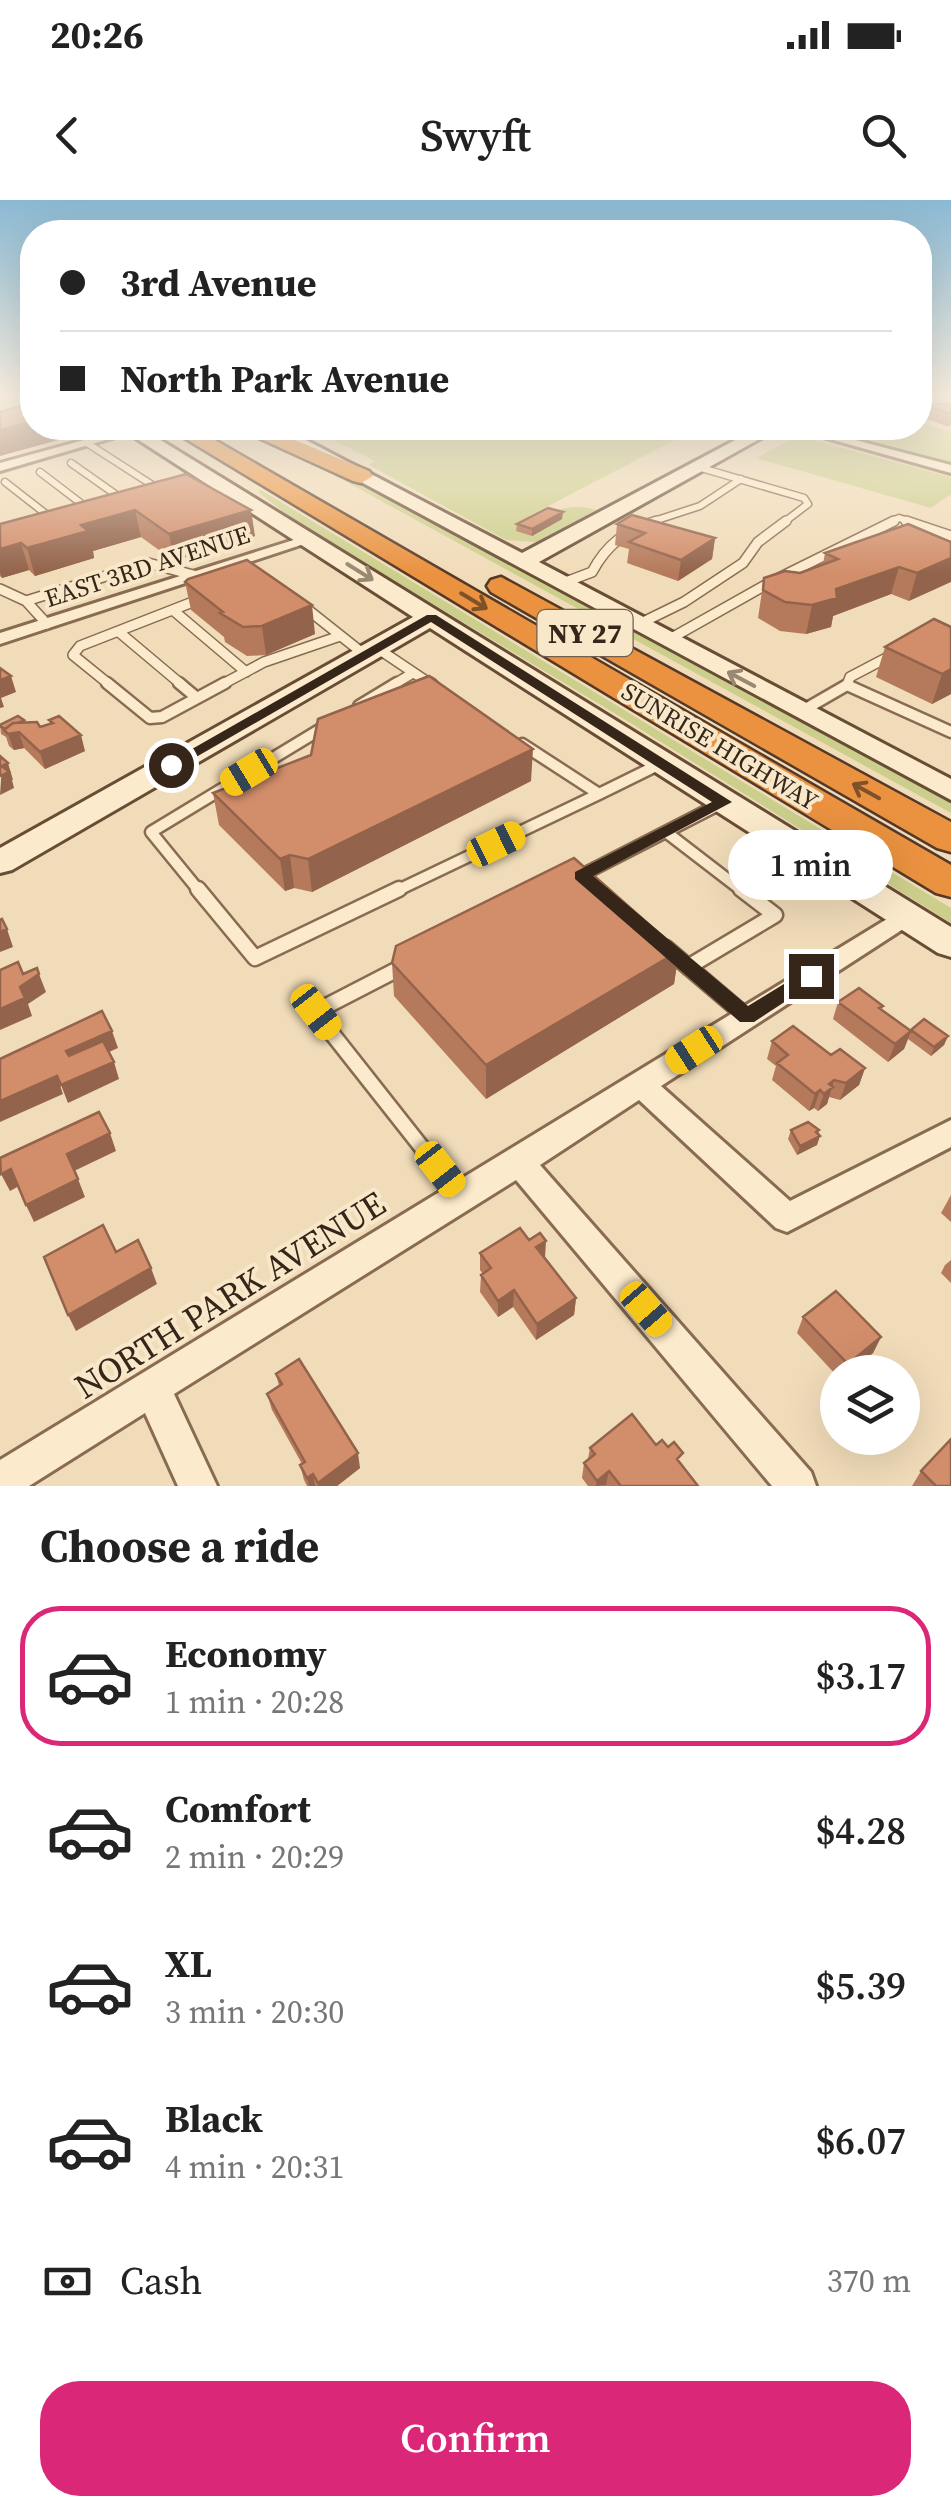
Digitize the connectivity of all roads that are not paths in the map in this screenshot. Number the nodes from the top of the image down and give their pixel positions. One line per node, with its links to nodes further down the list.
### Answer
1 (47, 454): 12 (street)
2 (104, 454): 18 (lane)
3 (178, 454): 23 (main road, SUNRISE HIGHWAY)
4 (223, 454): 59 (highway, SUNRISE HIGHWAY / NY 27, one-way to 59)
5 (266, 454): 56 (highway, SUNRISE HIGHWAY / NY 27, one-way to 5)
6 (309, 454): 15 (highway)
7 (319, 454): 15 (main road)
8 (721, 454): 11 (main road)
9 (895, 454): 13 (street)
10 (71, 463): 19 (lane)
11 (698, 466): 16 (lane); 24 (main road)
12 (0, 467)
13 (951, 469)
14 (40, 472): 20 (lane)
15 (361, 476): 24 (main road)
16 (741, 480): 26 (lane); 34 (lane)
17 (5, 482): 21 (lane)
18 (172, 498)
19 (120, 514)
20 (84, 524)
21 (66, 530)
22 (951, 536): 38 (lane)
23 (308, 540): 25 (street, EAST 3RD AVENUE); 32 (main road, SUNRISE HIGHWAY, one-way to 32)
24 (522, 562): 26 (main road)
25 (197, 576): 29 (lane); 33 (street, EAST 3RD AVENUE)
26 (563, 584): 34 (main road)
27 (0, 589): 29 (lane)
28 (223, 591): 31 (lane)
29 (26, 601): 33 (lane)
30 (300, 604): 36 (lane)
31 (174, 611): 35 (lane); 41 (lane)
32 (432, 617): 40 (main road); 51 (main road, SUNRISE HIGHWAY)
33 (47, 624): 37 (street, EAST 3RD AVENUE)
34 (639, 624): 38 (main road)
35 (119, 632): 45 (lane); 45 (lane)
36 (340, 636): 40 (lane); 41 (lane)
37 (0, 639)
38 (668, 640): 46 (main road, one-way to 38)
39 (901, 650): 43 (lane)
40 (371, 652): 42 (lane); 57 (main road)
41 (246, 672): 45 (lane)
42 (414, 673): 44 (lane); 47 (lane)
43 (847, 684): 46 (lane); 49 (lane)
44 (444, 693)
45 (198, 698)
46 (802, 711): 52 (main road)
47 (348, 712)
48 (332, 722): 53 (lane)
49 (951, 732)
50 (506, 734): 53 (lane)
51 (662, 763): 53 (lane); 54 (main road, SUNRISE HIGHWAY)
52 (951, 790)
53 (600, 794)
54 (724, 802): 55 (lane); 62 (main road, SUNRISE HIGHWAY)
55 (666, 832): 58 (lane); 67 (lane)
56 (951, 839)
57 (0, 862)
58 (581, 876): 60 (lane); 61 (lane)
59 (951, 882)
60 (563, 885)
61 (594, 887)
62 (905, 916): 64 (main road, SUNRISE HIGHWAY); 65 (main road); 68 (street, NORTH PARK AVENUE)
63 (648, 933): 67 (lane)
64 (951, 944)
65 (951, 954)
66 (422, 958): 72 (lane)
67 (688, 967): 68 (lane)
68 (747, 1016): 69 (street, NORTH PARK AVENUE)
69 (641, 1084): 70 (street); 71 (street, NORTH PARK AVENUE)
70 (951, 1133)
71 (519, 1162): 72 (street, NORTH PARK AVENUE); 76 (street)
72 (462, 1197): 73 (street, NORTH PARK AVENUE)
73 (152, 1387): 74 (street, NORTH PARK AVENUE); 75 (street)
74 (0, 1482)
75 (198, 1486)
76 (797, 1486)

